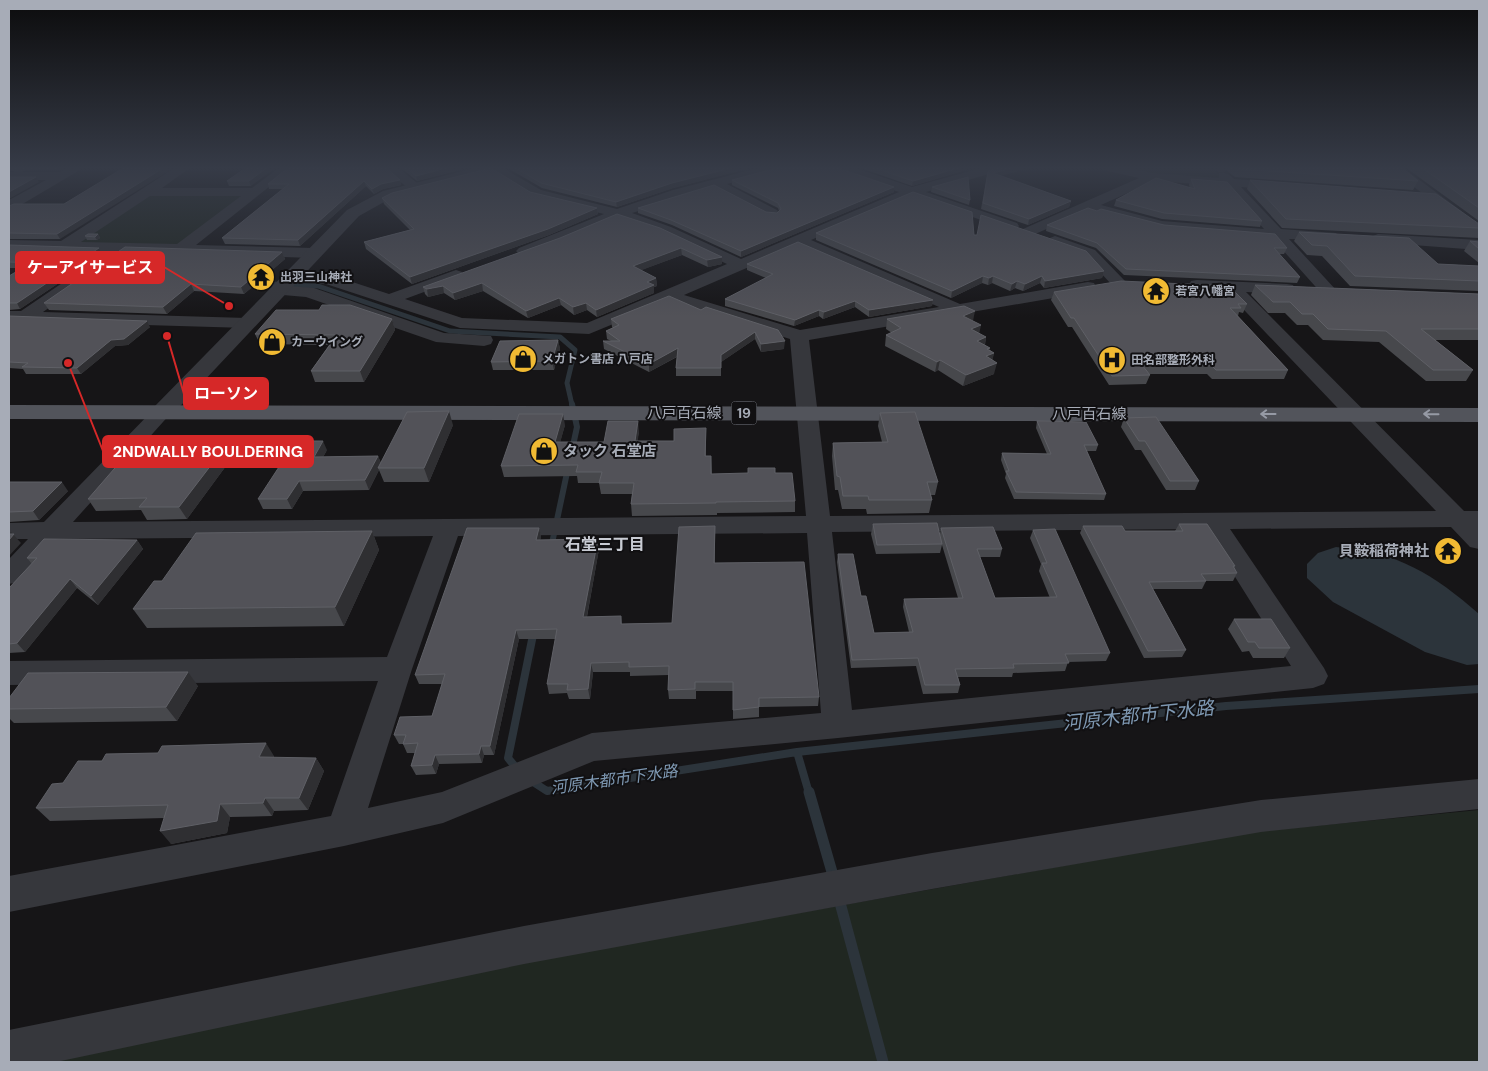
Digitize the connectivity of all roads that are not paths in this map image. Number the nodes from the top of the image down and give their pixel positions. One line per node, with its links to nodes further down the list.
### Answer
1 (108, 217): 18 (street)
2 (222, 217): 20 (street)
3 (349, 217): 21 (street)
4 (609, 217): 22 (street)
5 (629, 217): 23 (street)
6 (852, 217): 15 (street)
7 (984, 217): 11 (street)
8 (1063, 217): 11 (street)
9 (1131, 217): 12 (street)
10 (1261, 217): 12 (street)
11 (1028, 232): 26 (street)
12 (1275, 233): 13 (street); 31 (street)
13 (1343, 237)
14 (1362, 238): 17 (street)
15 (798, 240): 23 (street); 35 (street)
16 (9, 244): 18 (street)
17 (1479, 245)
18 (64, 246): 19 (street)
19 (125, 248): 20 (street); 36 (street)
20 (181, 249): 21 (street)
21 (312, 252): 25 (street)
22 (509, 256)
23 (739, 264): 33 (street)
24 (472, 269): 34 (street)
25 (290, 277): 30 (street); 34 (street)
26 (1118, 282): 27 (street); 35 (street)
27 (1137, 283)
28 (1184, 285): 29 (street)
29 (1231, 287): 31 (street); 44 (street)
30 (278, 291): 37 (street); 38 (street)
31 (1329, 291): 32 (street)
32 (1347, 292)
33 (668, 295): 38 (street); 39 (street)
34 (390, 299): 38 (street)
35 (958, 309): 39 (street)
36 (17, 316): 37 (street)
37 (247, 323): 42 (street)
38 (589, 329)
39 (799, 336): 43 (street)
40 (9, 397): 42 (main road, 八戸百石線 / 19)
41 (1479, 398): 44 (main road, 八戸百石線 / 19)
42 (169, 404): 43 (main road, 八戸百石線 / 19); 45 (main road, 八戸百石線 / 19); 51 (street)
43 (808, 406): 44 (main road, 八戸百石線 / 19); 49 (street)
44 (1348, 406): 46 (main road, 八戸百石線 / 19, one-way to 44); 47 (street)
45 (9, 412)
46 (1479, 415)
47 (1468, 519): 48 (street); 53 (street)
48 (1214, 522): 49 (street); 57 (street)
49 (819, 525): 50 (street); 57 (street)
50 (448, 528): 51 (street); 55 (street)
51 (50, 531): 52 (street); 54 (street)
52 (9, 532)
53 (1479, 541)
54 (9, 575)
55 (397, 669): 56 (street); 59 (street)
56 (9, 673)
57 (838, 724): 59 (street)
58 (1479, 794): 61 (street)
59 (344, 830): 60 (street)
60 (9, 894)
61 (9, 1051)

